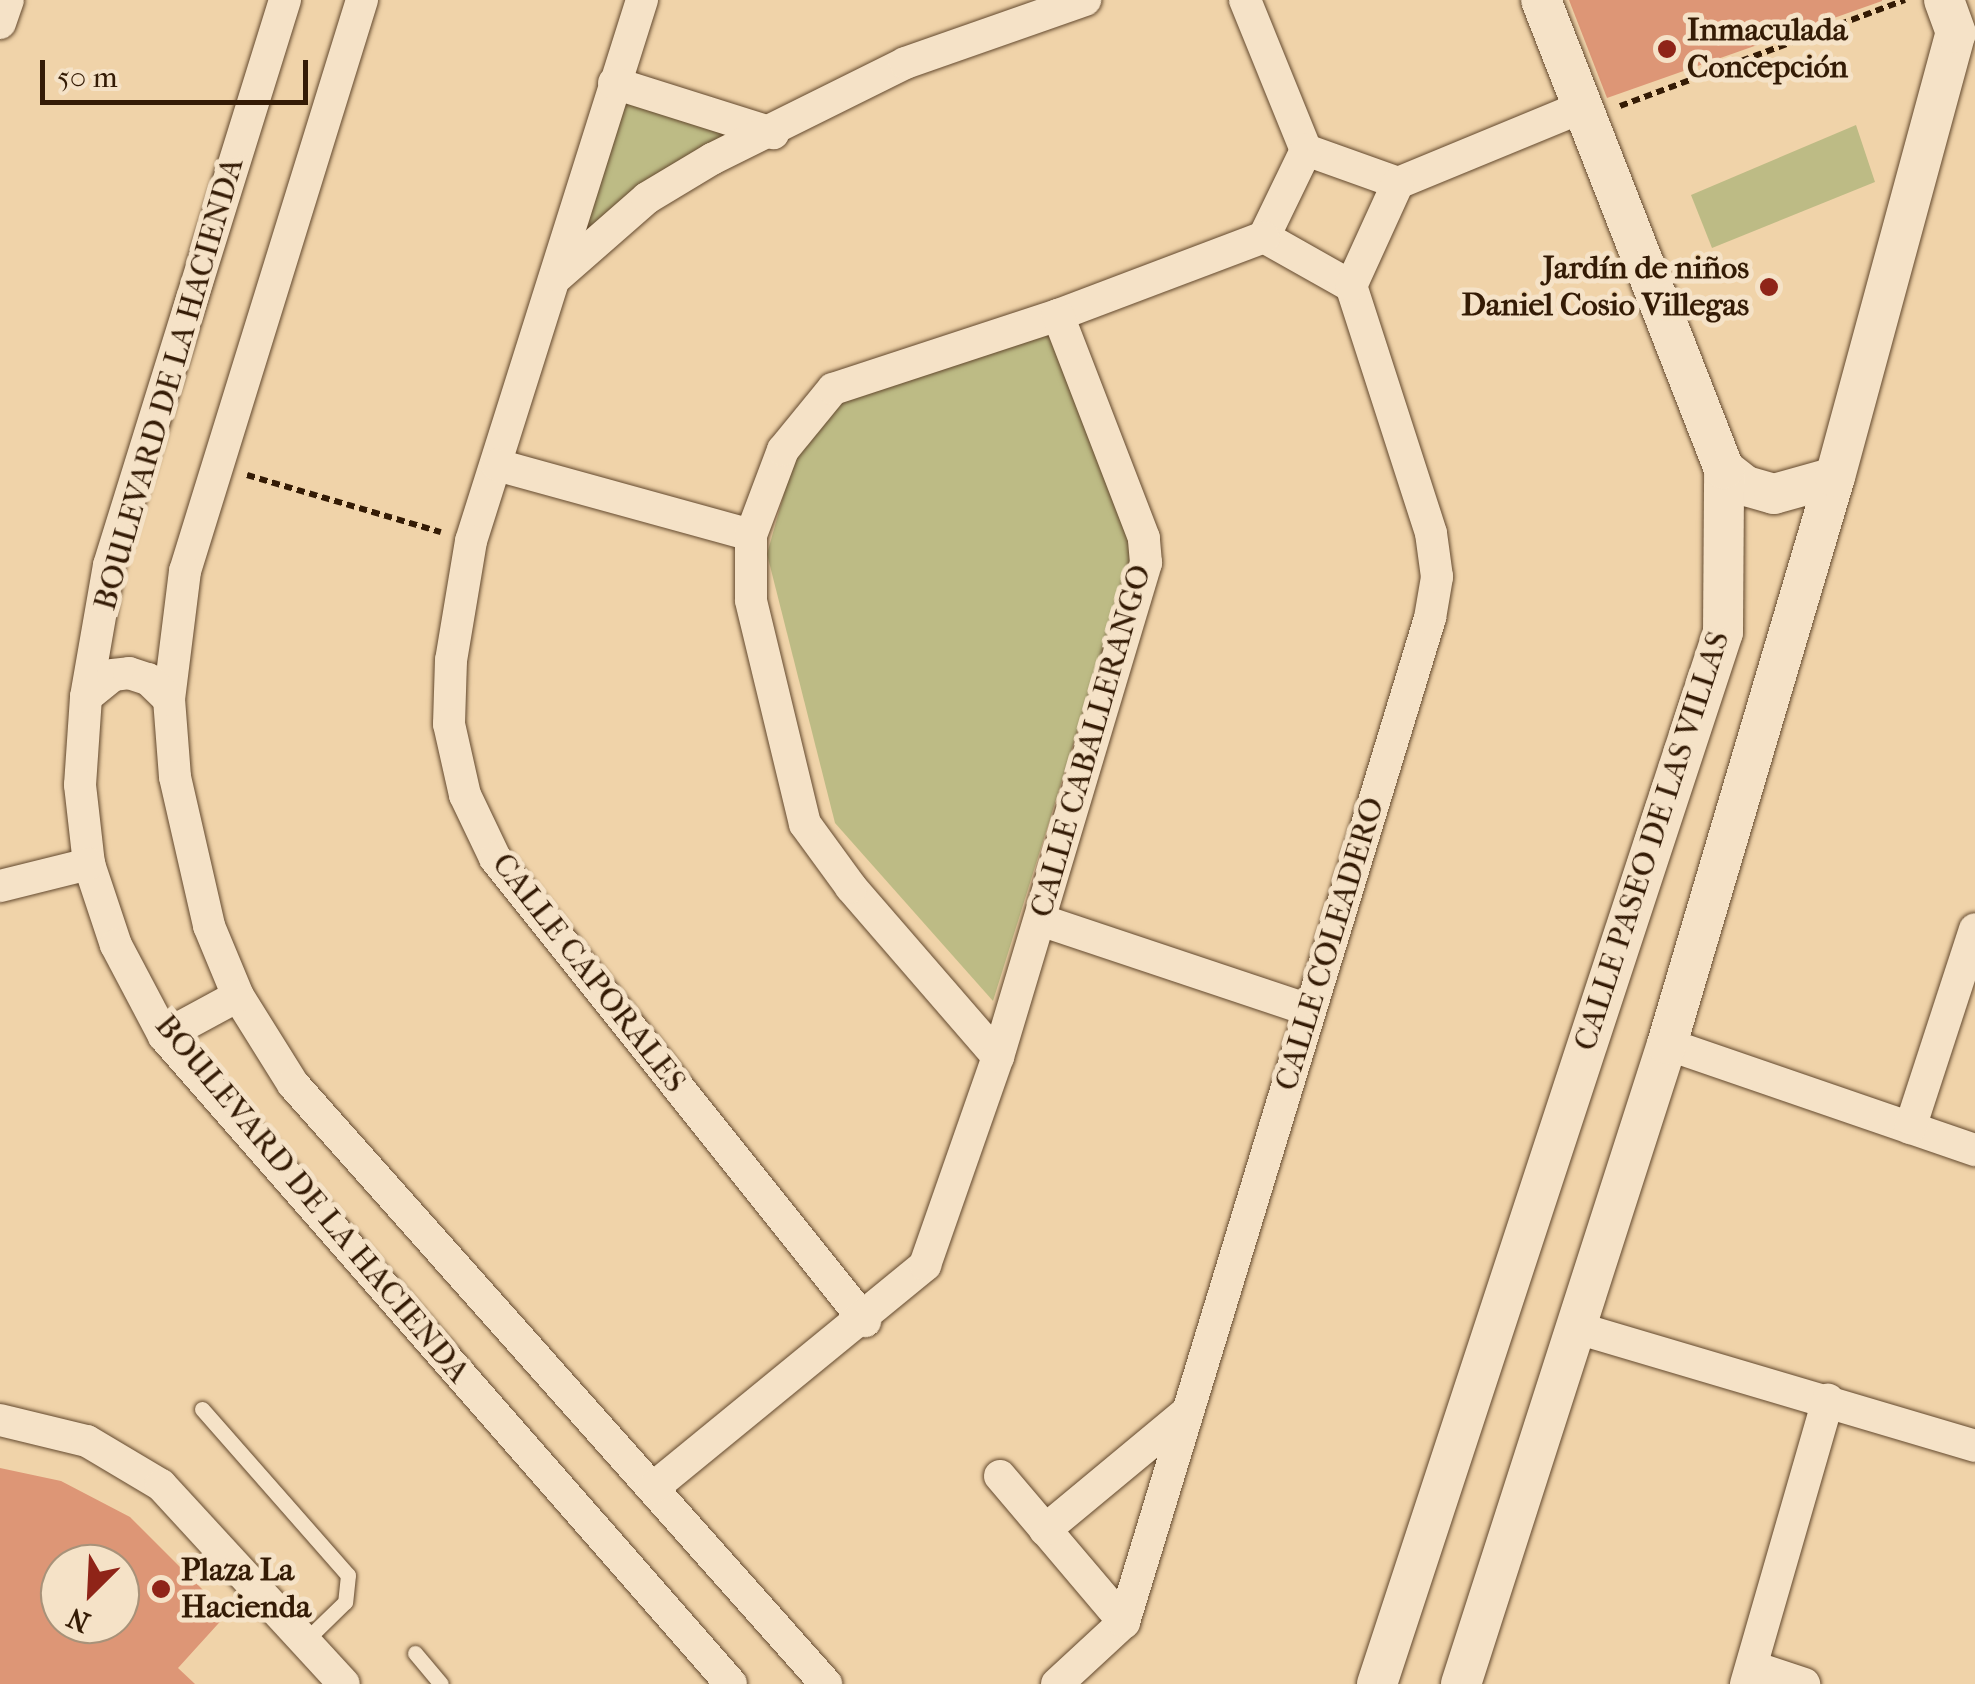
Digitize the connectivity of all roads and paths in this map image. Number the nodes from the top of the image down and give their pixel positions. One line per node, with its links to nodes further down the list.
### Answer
1 (8, 0): 10 (street)
2 (285, 0): 26 (street, BOULEVARD DE LA HACIENDA)
3 (362, 0): 21 (street, BOULEVARD DE LA HACIENDA)
4 (642, 0): 11 (street, CALLE CAPORALES)
5 (1085, 0): 13 (street)
6 (1245, 0): 14 (street)
7 (1541, 0): 12 (street, CALLE PASEO DE LAS VILLAS)
8 (1905, 0): 12 (path)
9 (1958, 20): 23 (street, CALLE PASEO DE LAS VILLAS)
10 (0, 22)
11 (614, 83): 13 (street); 17 (street, CALLE CAPORALES)
12 (1585, 113): 15 (street); 22 (street, CALLE PASEO DE LAS VILLAS)
13 (773, 133): 17 (street)
14 (1306, 150): 15 (street); 16 (street)
15 (1398, 183): 18 (street)
16 (1264, 238): 18 (street); 19 (street)
17 (558, 277): 20 (street, CALLE CAPORALES)
18 (1351, 286): 33 (street, CALLE COLEADERO)
19 (1058, 315): 24 (street); 30 (street, CALLE CABALLERANGO)
20 (497, 465): 24 (street); 25 (street, CALLE CAPORALES)
21 (218, 467): 25 (path); 27 (street, BOULEVARD DE LA HACIENDA)
22 (1724, 469): 23 (street); 58 (street, CALLE PASEO DE LAS VILLAS)
23 (1835, 477): 35 (street, CALLE PASEO DE LAS VILLAS)
24 (750, 534): 36 (street)
25 (471, 541): 39 (street, CALLE CAPORALES)
26 (86, 698): 27 (street); 28 (street, BOULEVARD DE LA HACIENDA)
27 (169, 699): 32 (street, BOULEVARD DE LA HACIENDA)
28 (89, 864): 29 (street); 34 (street, BOULEVARD DE LA HACIENDA)
29 (0, 886)
30 (1040, 920): 33 (street); 36 (street, CALLE CABALLERANGO)
31 (1975, 929): 37 (street)
32 (238, 996): 34 (street); 47 (street, BOULEVARD DE LA HACIENDA)
33 (1310, 1010): 43 (street, CALLE COLEADERO)
34 (164, 1036): 55 (street, BOULEVARD DE LA HACIENDA)
35 (1667, 1044): 37 (street); 40 (street, CALLE PASEO DE LAS VILLAS)
36 (998, 1057): 39 (street, CALLE CABALLERANGO)
37 (1910, 1128): 38 (street)
38 (1975, 1150)
39 (865, 1321): 47 (street, CALLE CABALLERANGO)
40 (1577, 1328): 41 (street); 59 (street, CALLE PASEO DE LAS VILLAS)
41 (1828, 1400): 45 (street); 52 (street)
42 (202, 1409): 50 (lane)
43 (1187, 1412): 48 (street); 49 (street, CALLE COLEADERO)
44 (0, 1420): 50 (street)
45 (1975, 1446)
46 (1000, 1476): 48 (street)
47 (664, 1479): 56 (street, BOULEVARD DE LA HACIENDA)
48 (1046, 1530): 49 (street)
49 (1124, 1622): 57 (street)
50 (306, 1640): 53 (street)
51 (415, 1653): 54 (lane)
52 (1750, 1675): 60 (street)
53 (344, 1684)
54 (442, 1684)
55 (731, 1684)
56 (826, 1684)
57 (1056, 1684)
58 (1377, 1684)
59 (1461, 1684)
60 (1804, 1684)

